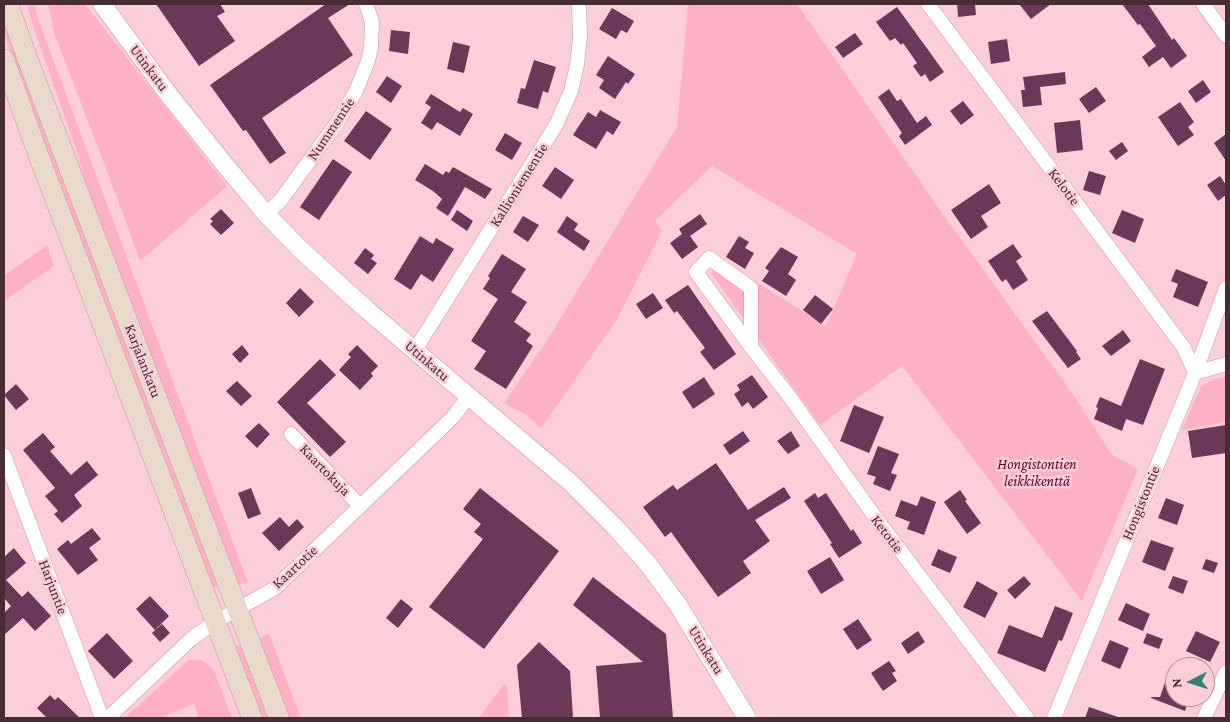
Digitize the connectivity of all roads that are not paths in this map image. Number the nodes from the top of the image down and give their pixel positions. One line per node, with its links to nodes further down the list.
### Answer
1 (102, 4): 9 (street, Utinkatu)
2 (366, 4): 9 (street, Nummentie)
3 (579, 4): 12 (street, Kallioniementie)
4 (928, 4): 14 (street, Kelotie)
5 (1203, 4): 7 (street)
6 (10, 6): 19 (main road, Karjalankatu)
7 (1226, 36)
8 (4, 59): 20 (main road, Karjalankatu)
9 (266, 214): 12 (street, Utinkatu)
10 (1226, 288): 14 (street, Hongistontie)
11 (751, 347): 11 (street, Ketotie); 27 (street, Ketotie)
12 (415, 350): 15 (street, Utinkatu)
13 (1226, 364): 14 (street)
14 (1195, 372): 28 (street, Hongistontie)
15 (468, 396): 18 (street, Kaartotie); 26 (street, Utinkatu)
16 (291, 434): 18 (street, Kaartokuja)
17 (4, 455): 22 (street, Harjuntie)
18 (360, 506): 19 (street, Kaartotie)
19 (237, 609): 20 (street, Kaartotie); 25 (main road, Karjalankatu)
20 (215, 622): 23 (street, Kaartotie); 24 (main road, Karjalankatu)
21 (1226, 672): 29 (street)
22 (102, 718)
23 (108, 718)
24 (252, 718)
25 (279, 718)
26 (748, 718)
27 (1027, 718)
28 (1054, 718)
29 (1204, 718)

